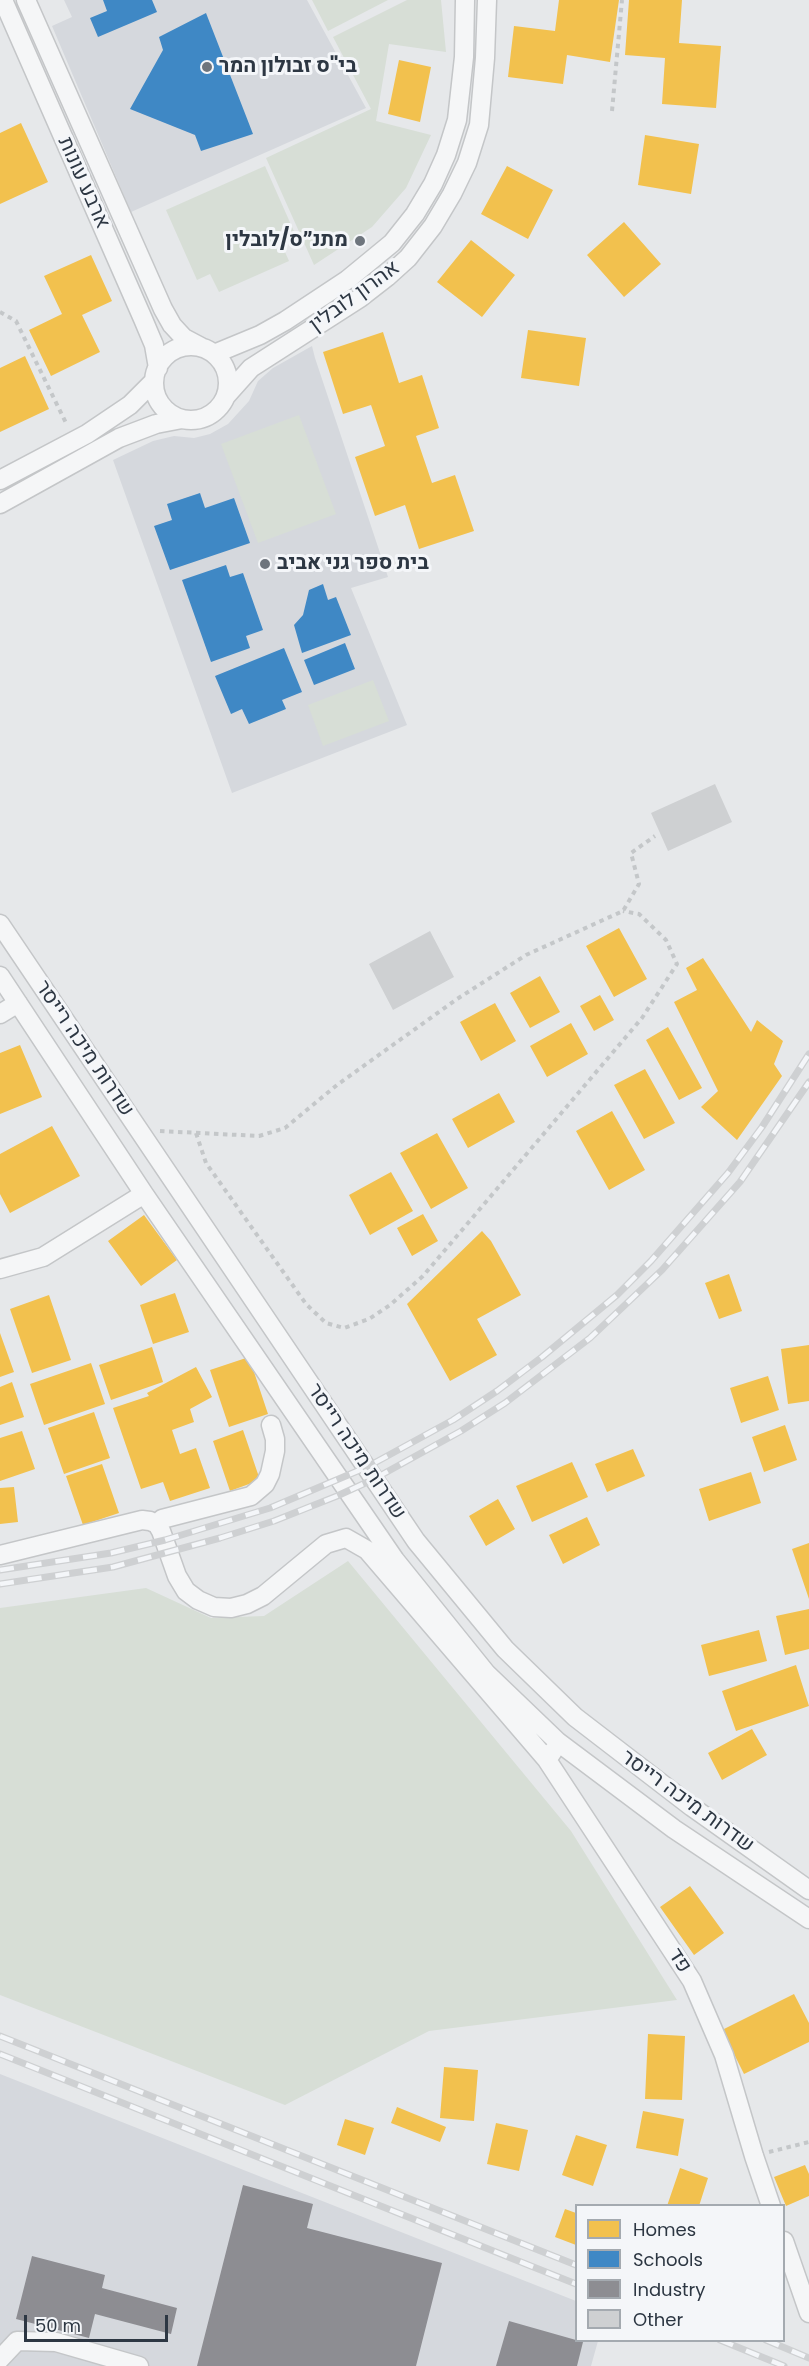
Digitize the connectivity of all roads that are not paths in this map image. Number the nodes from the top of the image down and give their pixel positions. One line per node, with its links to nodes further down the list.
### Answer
1 (3, 0): 6 (street, ארבע עונות)
2 (26, 0): 5 (street, ארבע עונות)
3 (465, 0): 5 (street, אהרון לובלין)
4 (487, 0): 7 (street, אהרון לובלין)
5 (207, 351): 6 (street); 7 (street)
6 (156, 375): 8 (street); 9 (street)
7 (226, 396): 8 (street)
8 (182, 419): 10 (street)
9 (0, 480)
10 (0, 504)
11 (0, 924): 22 (street, שדרות מיכה רייסר)
12 (0, 976): 13 (street, שדרות מיכה רייסר)
13 (18, 1003): 14 (street); 15 (street, שדרות מיכה רייסר)
14 (0, 1014)
15 (144, 1194): 16 (street); 20 (street, שדרות מיכה רייסר)
16 (0, 1269)
17 (270, 1425): 18 (street)
18 (157, 1524): 19 (street); 21 (street, פד)
19 (0, 1555)
20 (558, 1742): 21 (street); 23 (street, שדרות מיכה רייסר)
21 (547, 1760): 24 (street, פד)
22 (809, 1890)
23 (809, 1919)
24 (771, 2204)
25 (785, 2247): 26 (street)
26 (809, 2313)
27 (0, 2359): 28 (street)
28 (140, 2366)

